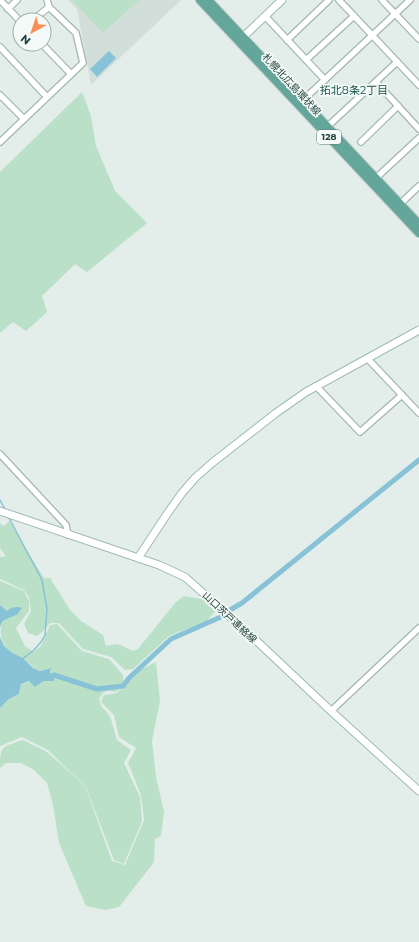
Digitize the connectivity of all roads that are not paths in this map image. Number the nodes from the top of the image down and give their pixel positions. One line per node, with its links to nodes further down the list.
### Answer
1 (0, 0): 12 (street)
2 (17, 0): 12 (street)
3 (47, 0): 11 (street)
4 (200, 0): 20 (main road, 札幌北広島環状線 / 128)
5 (208, 0): 20 (main road, 札幌北広島環状線 / 128)
6 (329, 0): 21 (street)
7 (339, 0): 17 (street)
8 (382, 0): 15 (street)
9 (410, 0): 15 (street)
10 (280, 1): 16 (street)
11 (49, 7): 14 (street); 26 (street)
12 (8, 8): 13 (street)
13 (12, 12)
14 (43, 12)
15 (396, 14): 18 (street); 19 (street)
16 (265, 16): 20 (street); 21 (street)
17 (354, 16): 18 (street); 24 (street)
18 (373, 36): 25 (street); 27 (street)
19 (419, 38)
20 (241, 39): 32 (main road, 札幌北広島環状線 / 128)
21 (287, 40): 24 (street)
22 (0, 47): 31 (street)
23 (50, 52): 26 (street)
24 (306, 60): 27 (street)
25 (398, 62): 28 (street); 29 (street)
26 (71, 74): 31 (street)
27 (325, 80): 32 (street)
28 (376, 82): 33 (street); 35 (street)
29 (419, 85)
30 (0, 95): 34 (street)
31 (47, 97): 34 (street)
32 (300, 103): 35 (main road, 札幌北広島環状線 / 128); 42 (main road, 札幌北広島環状線 / 128)
33 (398, 106): 36 (street); 39 (street)
34 (24, 120): 38 (street)
35 (327, 127): 40 (main road, 札幌北広島環状線 / 128)
36 (419, 128)
37 (419, 138): 40 (street)
38 (0, 142)
39 (361, 142)
40 (376, 178): 42 (main road, 札幌北広島環状線 / 128)
41 (419, 186): 42 (street)
42 (398, 206): 43 (main road, 札幌北広島環状線 / 128); 44 (main road, 札幌北広島環状線 / 128)
43 (419, 224)
44 (419, 233)
45 (419, 330): 46 (street)
46 (367, 358): 47 (street); 48 (street)
47 (316, 386): 48 (street); 53 (street)
48 (402, 395): 49 (street)
49 (419, 413)
50 (0, 454): 52 (street)
51 (2, 512): 52 (street, 山口茨戸連絡線)
52 (68, 535): 53 (street, 山口茨戸連絡線)
53 (138, 558): 55 (street, 山口茨戸連絡線)
54 (419, 628): 55 (street)
55 (331, 711): 56 (street, 山口茨戸連絡線)
56 (419, 791)

